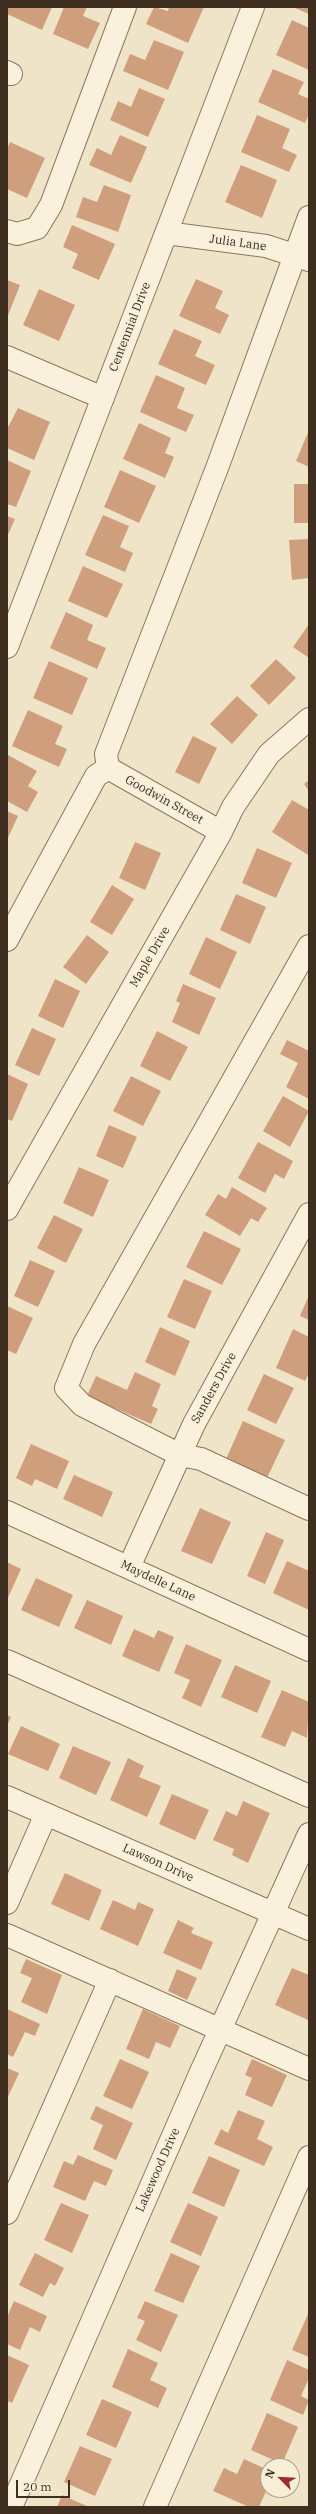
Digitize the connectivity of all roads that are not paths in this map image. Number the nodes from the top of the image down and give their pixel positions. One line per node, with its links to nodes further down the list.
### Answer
1 (125, 7): 4 (street)
2 (253, 7): 5 (street, Centennial Drive)
3 (309, 217): 6 (street)
4 (7, 230)
5 (166, 233): 6 (street, Julia Lane); 8 (street, Centennial Drive)
6 (301, 257): 11 (street)
7 (7, 357): 8 (street)
8 (103, 398): 9 (street, Centennial Drive)
9 (7, 647)
10 (309, 719): 12 (street, Maple Drive)
11 (108, 768): 12 (street, Goodwin Street); 13 (street)
12 (221, 832): 15 (street, Maple Drive)
13 (7, 940)
14 (309, 946): 17 (street)
15 (7, 1209)
16 (309, 1214): 17 (street, Sanders Drive)
17 (180, 1455): 18 (street); 20 (street, Sanders Drive)
18 (308, 1505)
19 (7, 1512): 20 (street, Maydelle Lane)
20 (129, 1567): 21 (street, Maydelle Lane)
21 (309, 1650)
22 (7, 1661): 23 (street)
23 (309, 1796)
24 (7, 1797): 25 (street, Lawson Drive)
25 (46, 1814): 27 (street); 28 (street, Lawson Drive)
26 (309, 1834): 28 (street, Lakewood Drive)
27 (7, 1903)
28 (274, 1913): 29 (street, Lawson Drive); 32 (street, Lakewood Drive)
29 (309, 1929)
30 (7, 1935): 31 (street)
31 (110, 1980): 32 (street); 35 (street)
32 (221, 2028): 33 (street); 36 (street, Lakewood Drive)
33 (309, 2069)
34 (309, 2156): 37 (street)
35 (7, 2213)
36 (11, 2507)
37 (155, 2507)

